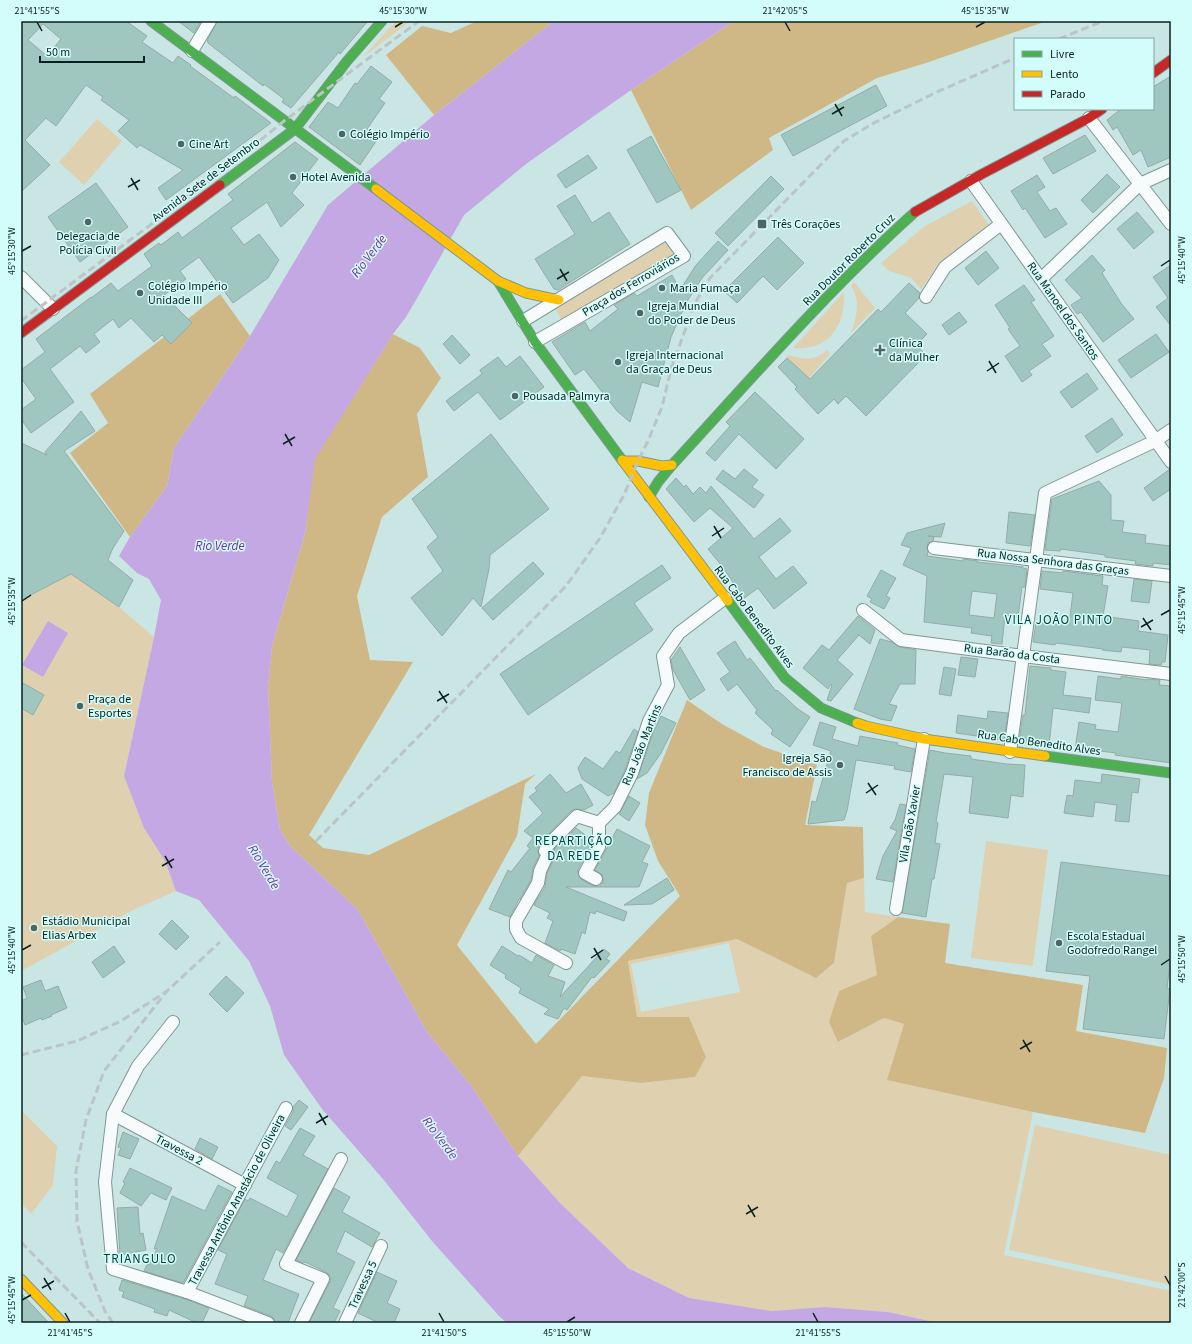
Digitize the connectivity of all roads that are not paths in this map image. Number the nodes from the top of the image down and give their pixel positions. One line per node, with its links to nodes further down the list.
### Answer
1 (151, 21): 4 (main road)
2 (210, 21): 4 (street)
3 (382, 21): 9 (main road, Avenida Sete de Setembro)
4 (192, 51): 9 (main road)
5 (1171, 60): 6 (main road)
6 (1154, 72)
7 (1101, 110): 8 (main road, Rua Doutor Roberto Cruz)
8 (1089, 118): 11 (main road, Rua Doutor Roberto Cruz); 12 (street)
9 (295, 129): 17 (main road); 20 (main road, Avenida Sete de Setembro)
10 (1171, 170): 12 (street)
11 (971, 181): 13 (street, Rua Manoel dos Santos); 28 (main road, Rua Doutor Roberto Cruz)
12 (1140, 184): 14 (street); 16 (street)
13 (1001, 224): 16 (street, Rua Manoel dos Santos); 18 (street)
14 (1171, 224)
15 (21, 277): 20 (street)
16 (1041, 279): 25 (street, Rua Manoel dos Santos)
17 (498, 281): 19 (main road); 21 (main road, Rua Cabo Benedito Alves)
18 (926, 297)
19 (559, 300): 21 (street, Praça dos Ferroviários); 23 (street, Praça dos Ferroviários)
20 (53, 309): 22 (main road, Avenida Sete de Setembro)
21 (523, 321): 23 (main road, Rua Cabo Benedito Alves)
22 (21, 333)
23 (536, 342): 26 (main road, Rua Cabo Benedito Alves)
24 (1171, 430): 25 (street)
25 (1155, 441): 27 (street, Rua Manoel dos Santos); 33 (street)
26 (623, 461): 29 (main road); 30 (main road, Rua Cabo Benedito Alves)
27 (1171, 462)
28 (672, 465): 29 (main road); 31 (main road, Rua Doutor Roberto Cruz)
29 (648, 470): 30 (main road)
30 (642, 487): 31 (main road, Rua Cabo Benedito Alves)
31 (649, 497): 35 (main road, Rua Cabo Benedito Alves)
32 (934, 548): 33 (street, Rua Nossa Senhora das Graças)
33 (1036, 559): 34 (street, Rua Nossa Senhora das Graças); 37 (street)
34 (1171, 576)
35 (725, 598): 39 (main road, Rua Cabo Benedito Alves); 42 (street, Rua João Martins)
36 (863, 610): 37 (street, Rua Barão da Costa)
37 (1023, 656): 38 (street, Rua Barão da Costa); 40 (street)
38 (1171, 674)
39 (924, 739): 40 (main road, Rua Cabo Benedito Alves); 44 (street, Vila João Xavier)
40 (1010, 752): 41 (main road, Rua Cabo Benedito Alves)
41 (1171, 773)
42 (599, 823): 43 (street); 45 (street)
43 (596, 879)
44 (896, 909)
45 (566, 963)
46 (173, 1022): 48 (street)
47 (286, 1108): 50 (street, Travessa Antônio Anastácio de Oliveira)
48 (113, 1114): 50 (street, Travessa 2); 53 (street)
49 (341, 1159): 56 (street)
50 (245, 1185): 53 (street, Travessa Antônio Anastácio de Oliveira)
51 (381, 1246): 57 (street, Travessa 5)
52 (21, 1279): 55 (main road)
53 (187, 1292): 54 (street)
54 (260, 1321)
55 (63, 1323)
56 (301, 1323)
57 (345, 1323)

